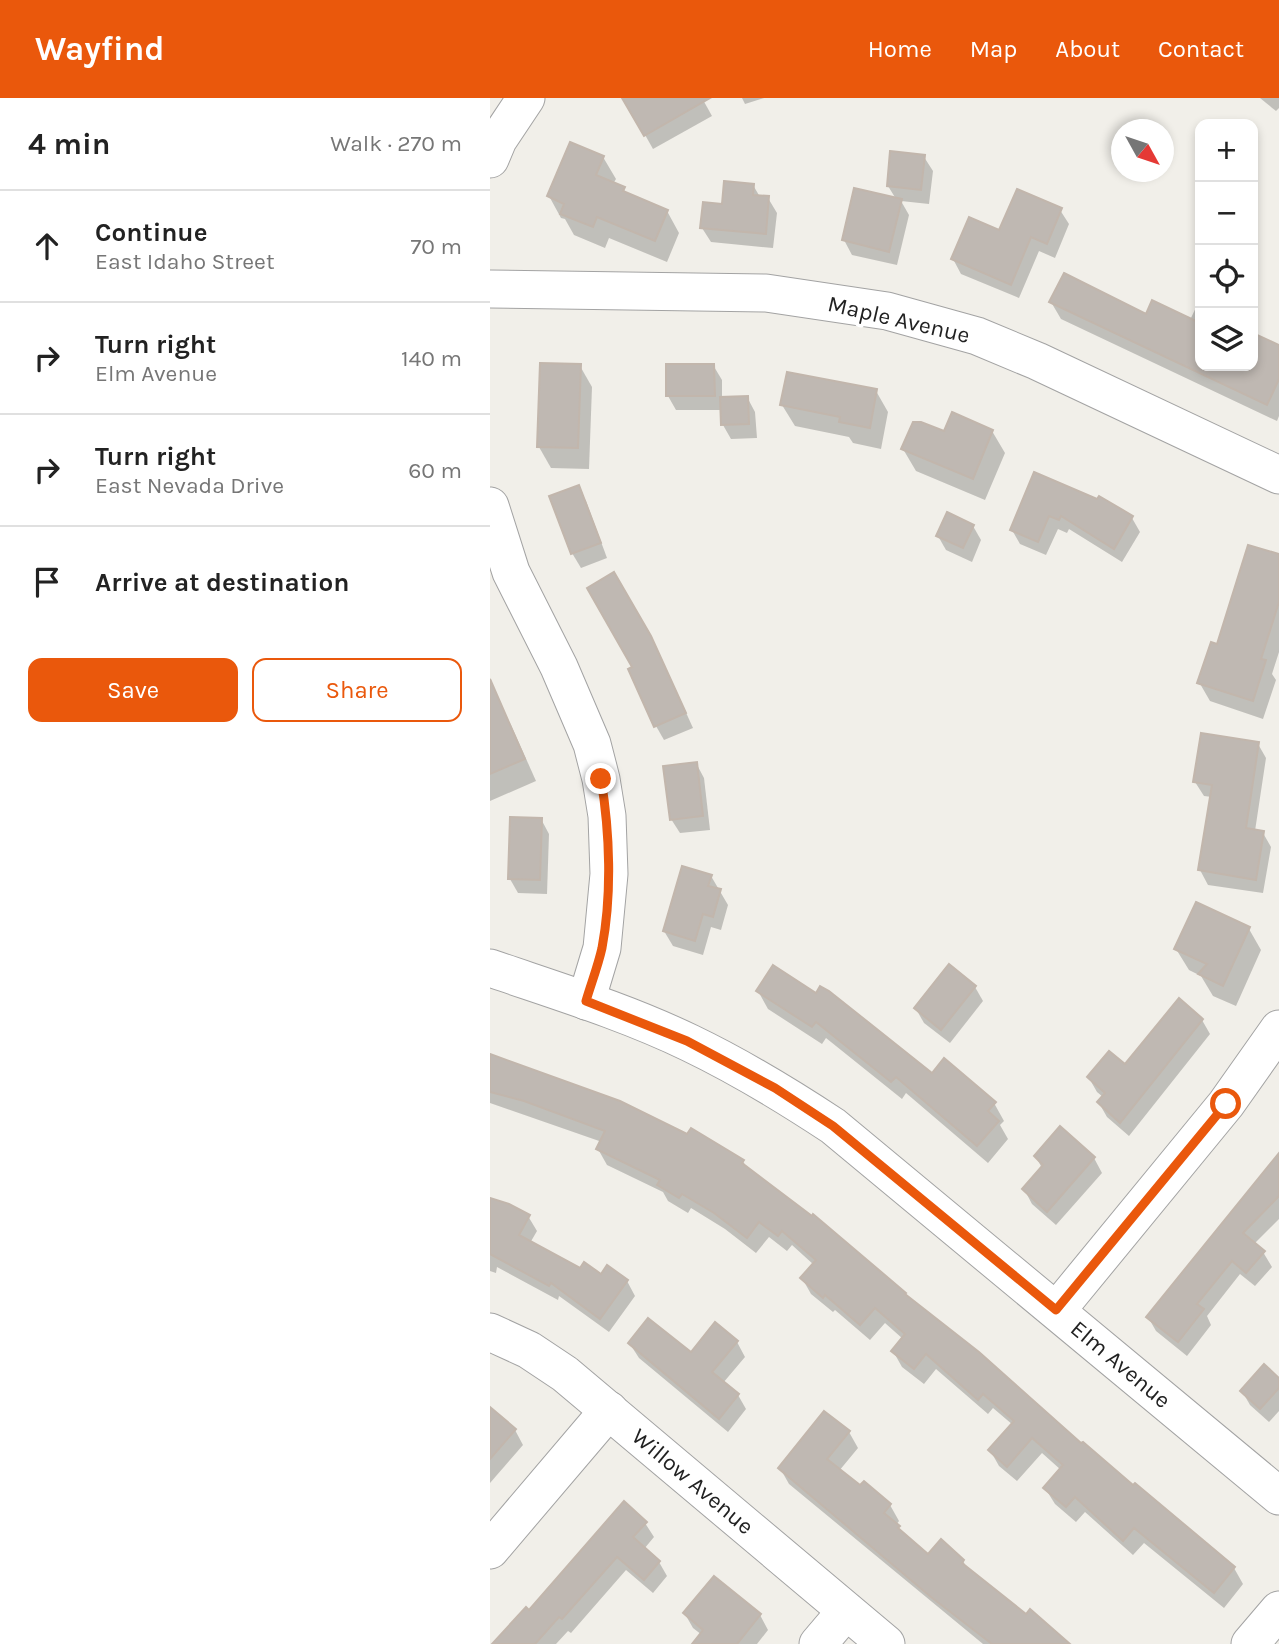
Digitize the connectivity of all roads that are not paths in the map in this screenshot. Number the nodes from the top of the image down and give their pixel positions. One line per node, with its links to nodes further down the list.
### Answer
1 (526, 98): 2 (street)
2 (490, 159)
3 (490, 289): 4 (street, Maple Avenue)
4 (1279, 475)
5 (490, 506): 7 (street)
6 (490, 968): 7 (street, Elm Avenue)
7 (586, 1001): 9 (street, Elm Avenue)
8 (1279, 1029): 9 (street)
9 (1056, 1310): 12 (street, Elm Avenue)
10 (490, 1332): 11 (street, Willow Avenue)
11 (609, 1410): 13 (street); 15 (street, Willow Avenue)
12 (1279, 1496)
13 (490, 1550)
14 (1279, 1610): 18 (street)
15 (846, 1611): 16 (street); 17 (street, Willow Avenue)
16 (818, 1644)
17 (886, 1644)
18 (1250, 1644)

